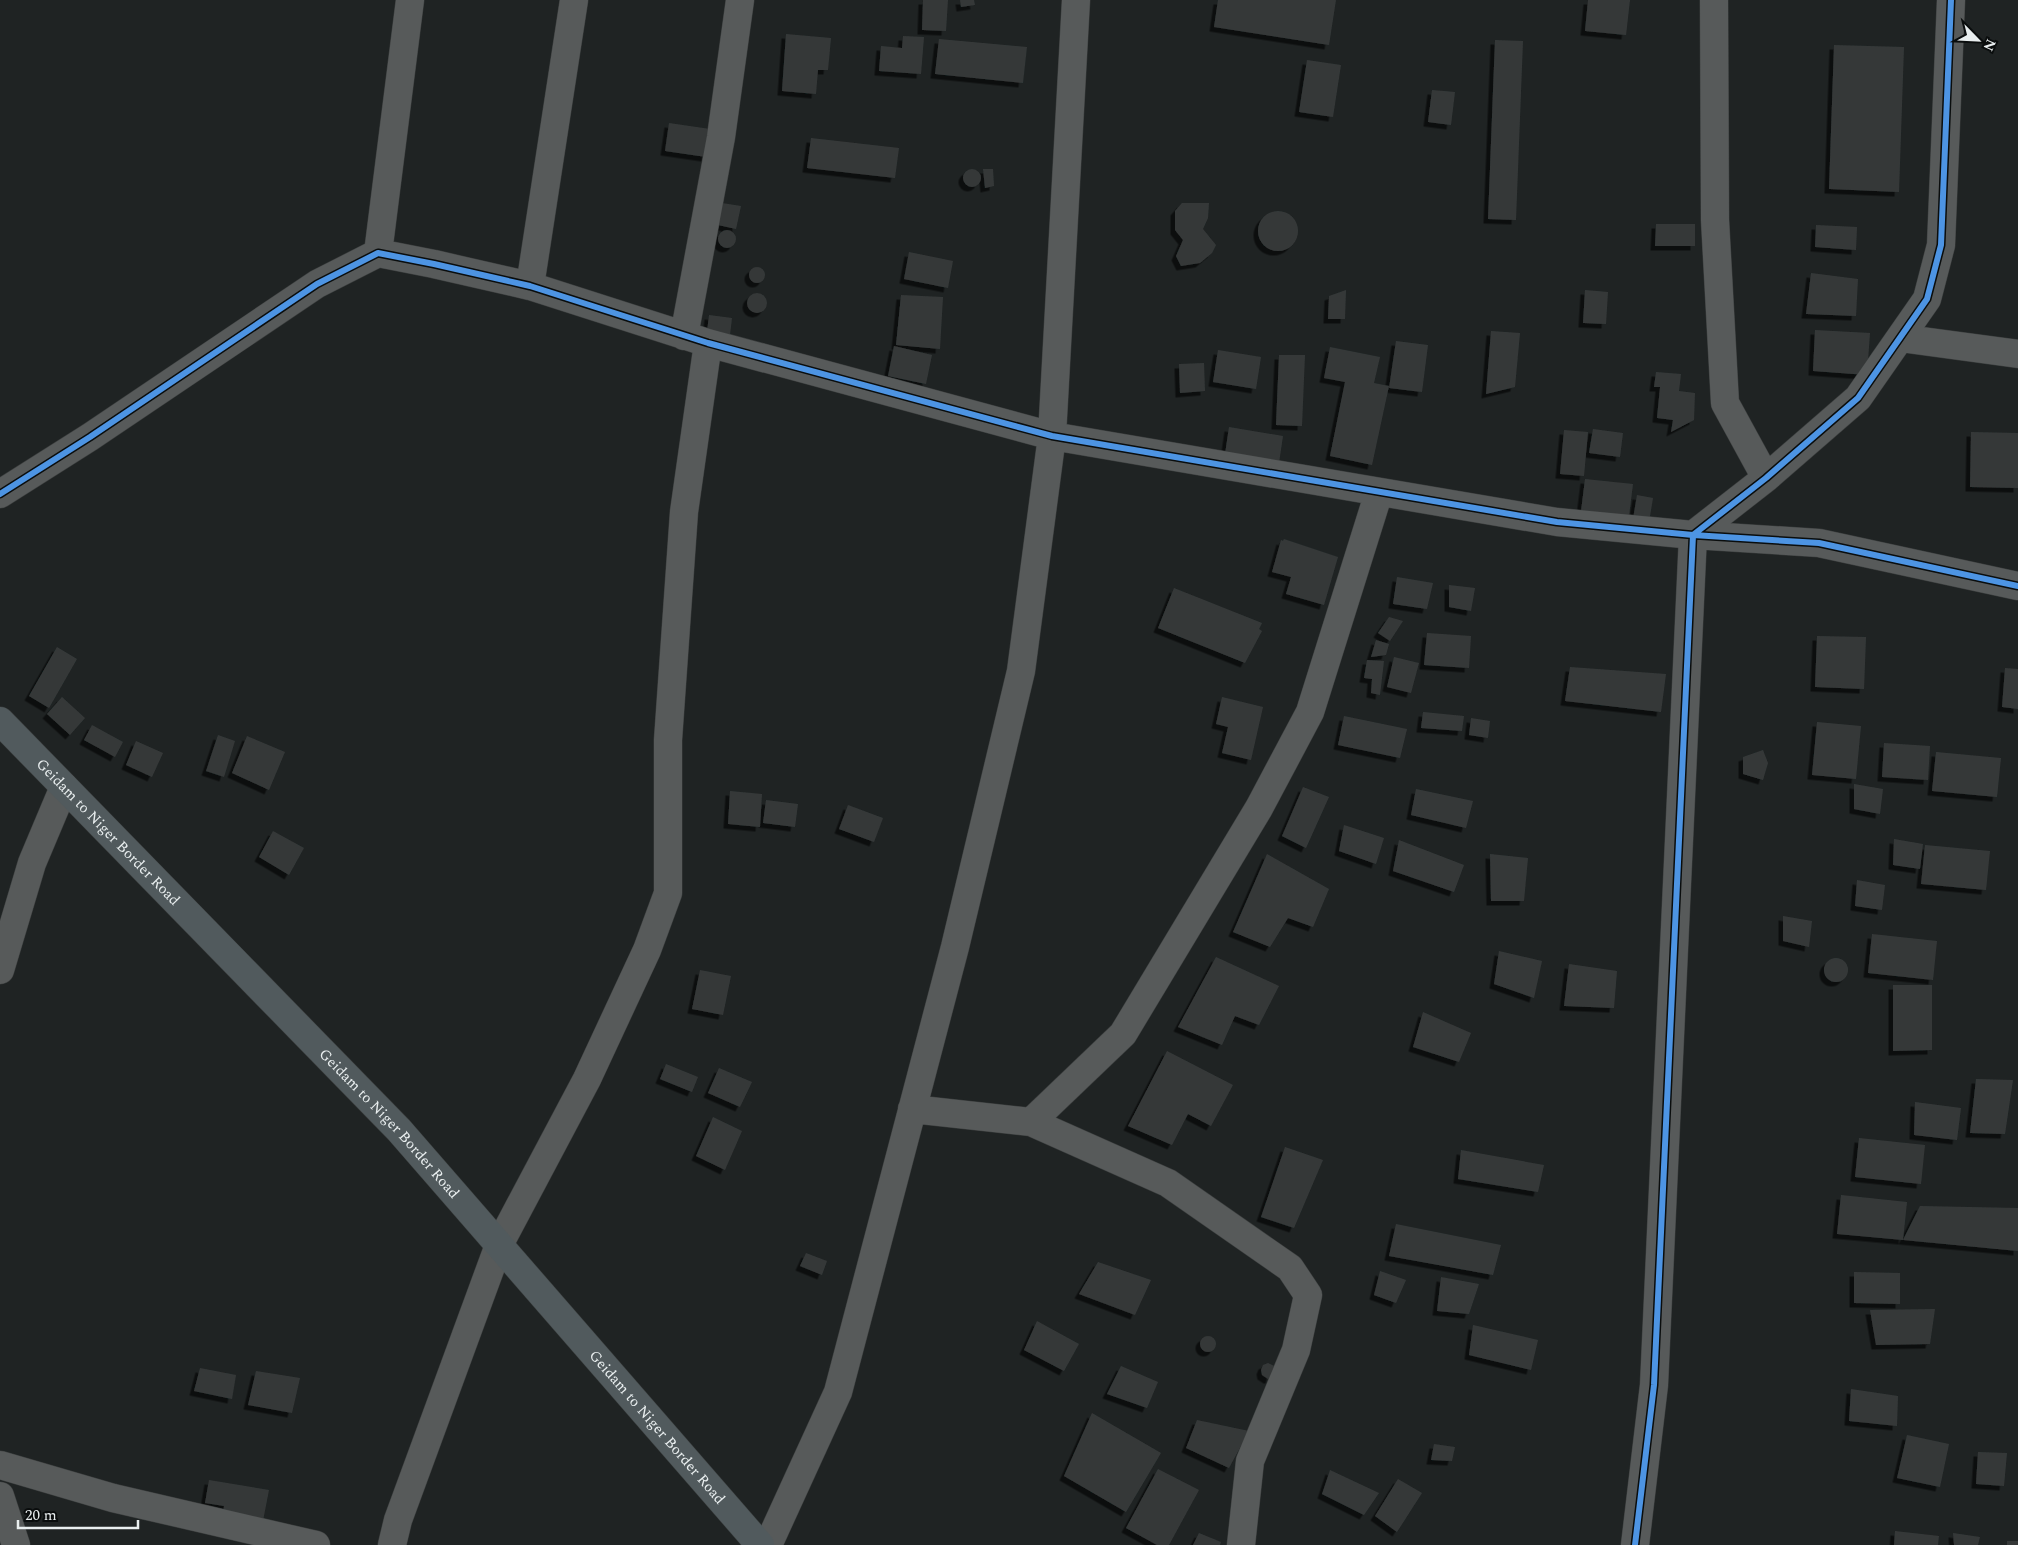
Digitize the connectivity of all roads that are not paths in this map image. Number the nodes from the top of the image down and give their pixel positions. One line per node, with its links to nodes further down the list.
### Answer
1 (410, 0): 7 (street)
2 (574, 0): 8 (street)
3 (740, 0): 10 (street)
4 (1076, 0): 12 (street)
5 (1714, 0): 13 (street)
6 (1950, 0): 9 (street)
7 (378, 253): 8 (street); 15 (street)
8 (530, 286): 10 (street)
9 (1900, 338): 11 (street); 13 (street)
10 (696, 340): 12 (street); 23 (street)
11 (2018, 354)
12 (1052, 436): 14 (street); 21 (street)
13 (1766, 478): 16 (street)
14 (1379, 492): 16 (street); 22 (street)
15 (0, 494)
16 (1693, 534): 17 (street); 32 (street)
17 (2018, 586)
18 (0, 721): 19 (main road, Geidam to Niger Border Road)
19 (64, 787): 20 (street); 23 (main road, Geidam to Niger Border Road)
20 (0, 970)
21 (912, 1109): 22 (street); 30 (street)
22 (1030, 1122): 31 (street)
23 (499, 1245): 28 (street); 29 (main road, Geidam to Niger Border Road)
24 (0, 1465): 27 (street)
25 (0, 1496): 26 (street)
26 (16, 1545)
27 (316, 1545)
28 (392, 1545)
29 (760, 1545)
30 (768, 1545)
31 (1241, 1545)
32 (1635, 1545)

